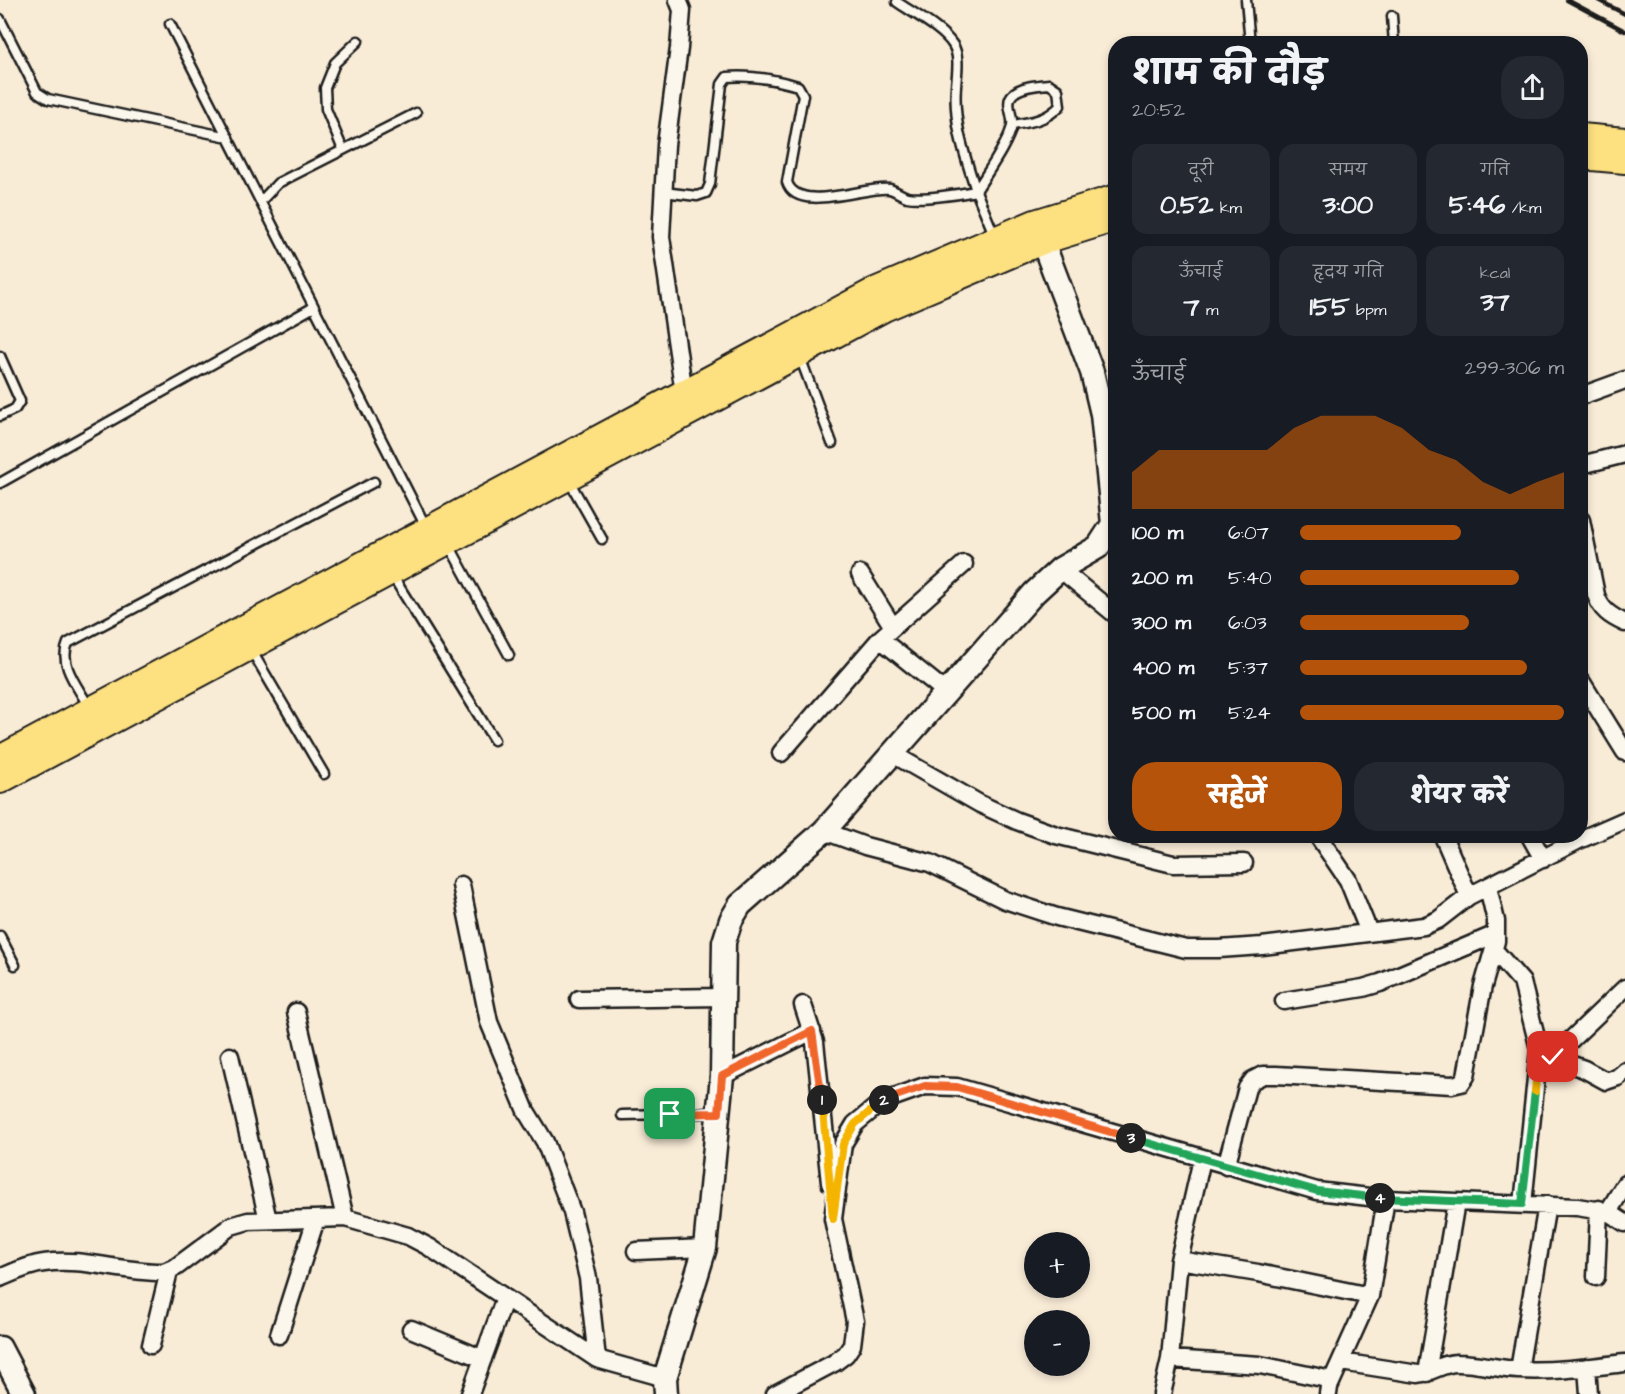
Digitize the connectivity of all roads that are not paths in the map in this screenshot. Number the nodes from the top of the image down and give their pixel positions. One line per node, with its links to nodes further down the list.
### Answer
1 (678, 0): 19 (street)
2 (1246, 0): 7 (lane)
3 (897, 2): 18 (lane)
4 (1392, 16): 8 (lane)
5 (0, 19): 12 (lane)
6 (170, 24): 12 (lane)
7 (1249, 36)
8 (1393, 36)
9 (358, 41): 15 (lane)
10 (416, 113): 15 (lane)
11 (1013, 125): 11 (lane); 18 (lane)
12 (228, 137): 20 (lane)
13 (1588, 138): 14 (main road)
14 (1625, 141)
15 (343, 150): 20 (lane)
16 (1588, 157): 17 (main road)
17 (1625, 160)
18 (976, 191): 19 (lane); 24 (lane)
19 (663, 192): 29 (street)
20 (261, 201): 25 (lane)
21 (1108, 202): 23 (main road)
22 (1108, 219): 23 (main road)
23 (1039, 232): 24 (main road); 26 (main road); 36 (street)
24 (996, 240): 29 (main road)
25 (314, 308): 38 (lane); 39 (lane)
26 (799, 353): 32 (lane); 35 (main road)
27 (0, 356): 31 (lane)
28 (1625, 380): 30 (street)
29 (684, 393): 39 (main road)
30 (1588, 393)
31 (0, 416)
32 (832, 443)
33 (1625, 454): 34 (street)
34 (1588, 463)
35 (567, 477): 39 (main road); 41 (lane)
36 (1108, 478)
37 (374, 482): 55 (lane)
38 (0, 483)
39 (437, 536): 45 (main road); 52 (lane); 55 (main road)
40 (1108, 537): 44 (street)
41 (602, 539)
42 (1588, 555): 48 (street)
43 (963, 564): 49 (street)
44 (1060, 569): 47 (street); 53 (street)
45 (391, 572): 51 (main road); 56 (lane)
46 (860, 574): 49 (street)
47 (1108, 608)
48 (1625, 623)
49 (893, 627): 50 (street)
50 (880, 639): 53 (street); 58 (street)
51 (250, 647): 61 (lane); 62 (main road)
52 (509, 655)
53 (946, 692): 59 (street)
54 (1588, 692): 57 (street)
55 (91, 710): 60 (main road)
56 (494, 740)
57 (1625, 752)
58 (781, 753)
59 (891, 753): 64 (street); 71 (street)
60 (0, 759)
61 (324, 774)
62 (0, 780)
63 (1625, 820): 65 (street)
64 (824, 831): 75 (street); 80 (street)
65 (1588, 838)
66 (1323, 843): 75 (street)
67 (1446, 843): 74 (street)
68 (1534, 843): 70 (street)
69 (1577, 843): 70 (street)
70 (1543, 859): 73 (street)
71 (1244, 863)
72 (460, 885): 118 (street)
73 (1488, 887): 74 (street); 77 (street)
74 (1470, 896): 75 (street)
75 (1369, 932)
76 (0, 936): 78 (lane)
77 (1495, 942): 82 (street); 86 (street); 93 (street)
78 (15, 965)
79 (1625, 988): 86 (street)
80 (724, 997): 81 (street); 89 (street)
81 (579, 999)
82 (1284, 1001)
83 (803, 1005): 85 (street)
84 (296, 1012): 100 (street)
85 (812, 1031): 89 (street); 102 (street)
86 (1546, 1053): 88 (street); 97 (street)
87 (230, 1056): 103 (street)
88 (1625, 1071)
89 (722, 1076): 90 (street)
90 (719, 1113): 91 (lane); 105 (street)
91 (622, 1115)
92 (1203, 1159): 93 (street); 102 (street); 107 (street)
93 (1226, 1166): 95 (street)
94 (1625, 1184): 99 (street)
95 (1386, 1199): 96 (street); 111 (street)
96 (1456, 1202): 97 (street); 124 (street)
97 (1522, 1204): 98 (street)
98 (1546, 1205): 99 (street); 123 (street)
99 (1604, 1210): 104 (street); 109 (street)
100 (345, 1218): 101 (street); 112 (street)
101 (316, 1219): 103 (street); 114 (street)
102 (833, 1219): 129 (street)
103 (268, 1220): 108 (street)
104 (1625, 1223)
105 (705, 1248): 106 (street); 125 (street)
106 (636, 1251)
107 (1179, 1260): 111 (street); 119 (street)
108 (169, 1271): 110 (street); 115 (street)
109 (1596, 1277)
110 (0, 1278)
111 (1370, 1296): 120 (street)
112 (505, 1298): 117 (street); 118 (street)
113 (411, 1329): 117 (street)
114 (279, 1335)
115 (151, 1345)
116 (0, 1348): 127 (street)
117 (483, 1359): 128 (street)
118 (597, 1359): 125 (street)
119 (1170, 1359): 126 (street); 130 (street)
120 (1341, 1362): 124 (street); 126 (street)
121 (1625, 1363): 122 (street)
122 (1587, 1367): 123 (street); 131 (street)
123 (1519, 1370): 124 (street)
124 (1427, 1373)
125 (665, 1386)
126 (1330, 1387)
127 (24, 1394)
128 (470, 1394)
129 (775, 1394)
130 (1162, 1394)
131 (1589, 1394)

